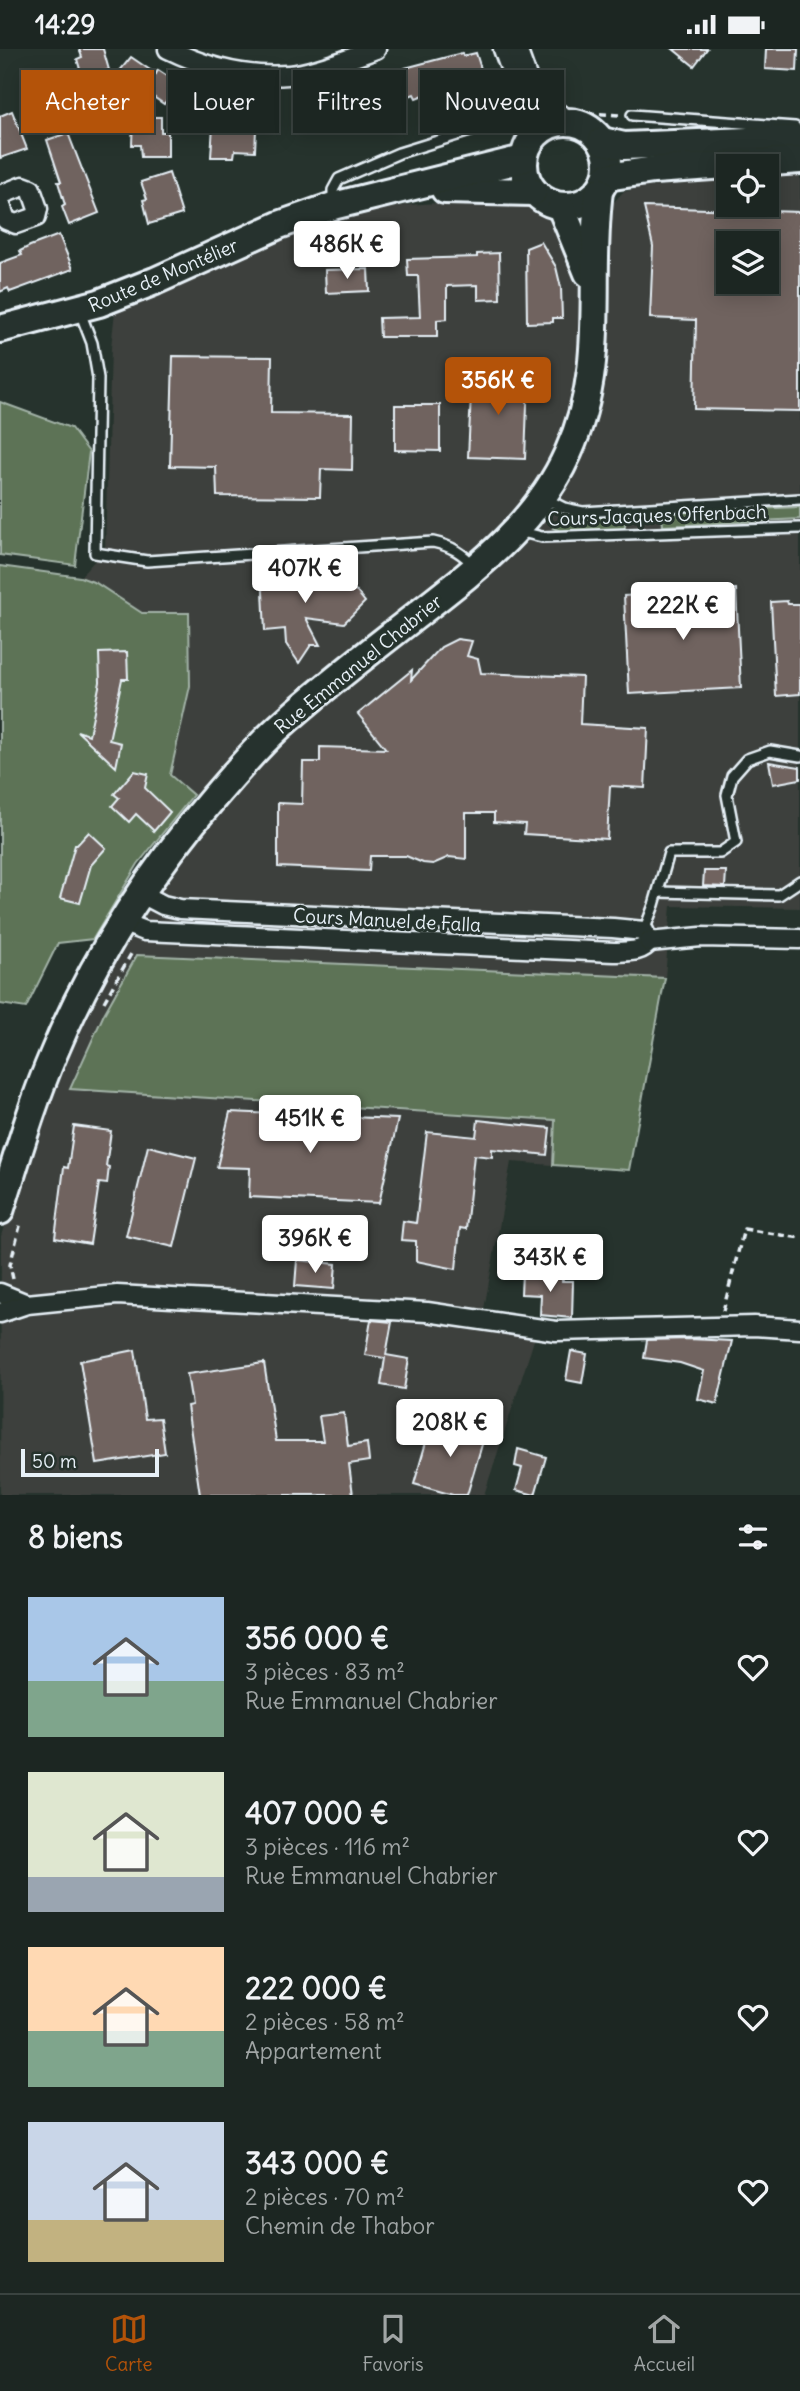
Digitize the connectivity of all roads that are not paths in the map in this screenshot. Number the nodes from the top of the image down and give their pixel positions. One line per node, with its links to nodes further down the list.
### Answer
1 (169, 49): 2 (street)
2 (376, 49)
3 (503, 49): 5 (street)
4 (517, 49): 7 (street)
5 (511, 70)
6 (632, 115): 8 (lane)
7 (575, 123): 12 (street); 13 (street, Route de Montélier)
8 (800, 127)
9 (464, 133): 20 (lane)
10 (526, 133): 13 (street)
11 (800, 139): 12 (street)
12 (602, 141): 15 (street)
13 (526, 150): 16 (street, Route de Montélier); 17 (street)
14 (800, 160): 15 (street)
15 (603, 184): 21 (street); 22 (street, Rue Emmanuel Chabrier)
16 (404, 190): 17 (street, Route de Montélier); 20 (street, Route de Montélier)
17 (533, 192): 21 (street, Route de Montélier)
18 (0, 195): 19 (street)
19 (0, 202)
20 (333, 206): 23 (street, Route de Montélier)
21 (561, 207): 22 (street, Rue Emmanuel Chabrier)
22 (594, 301): 25 (street, Rue Emmanuel Chabrier)
23 (79, 310): 24 (street, Route de Montélier); 29 (lane)
24 (0, 329)
25 (543, 498): 26 (lane, Cours Jacques Offenbach); 28 (street, Rue Emmanuel Chabrier)
26 (800, 499)
27 (800, 527): 28 (lane, Cours Jacques Offenbach)
28 (516, 531): 29 (street, Rue Emmanuel Chabrier)
29 (476, 568): 33 (street, Rue Emmanuel Chabrier)
30 (800, 756): 32 (lane)
31 (800, 881): 32 (lane)
32 (658, 892): 35 (lane)
33 (140, 893): 34 (street, Rue Emmanuel Chabrier); 35 (street, Cours Manuel de Falla)
34 (133, 927): 35 (street, Cours Manuel de Falla); 37 (street, Rue Emmanuel Chabrier)
35 (646, 936): 36 (street, Cours Manuel de Falla)
36 (800, 939)
37 (12, 1212)
38 (0, 1293): 39 (street)
39 (27, 1304): 40 (street); 41 (street)
40 (0, 1313)
41 (800, 1329)

